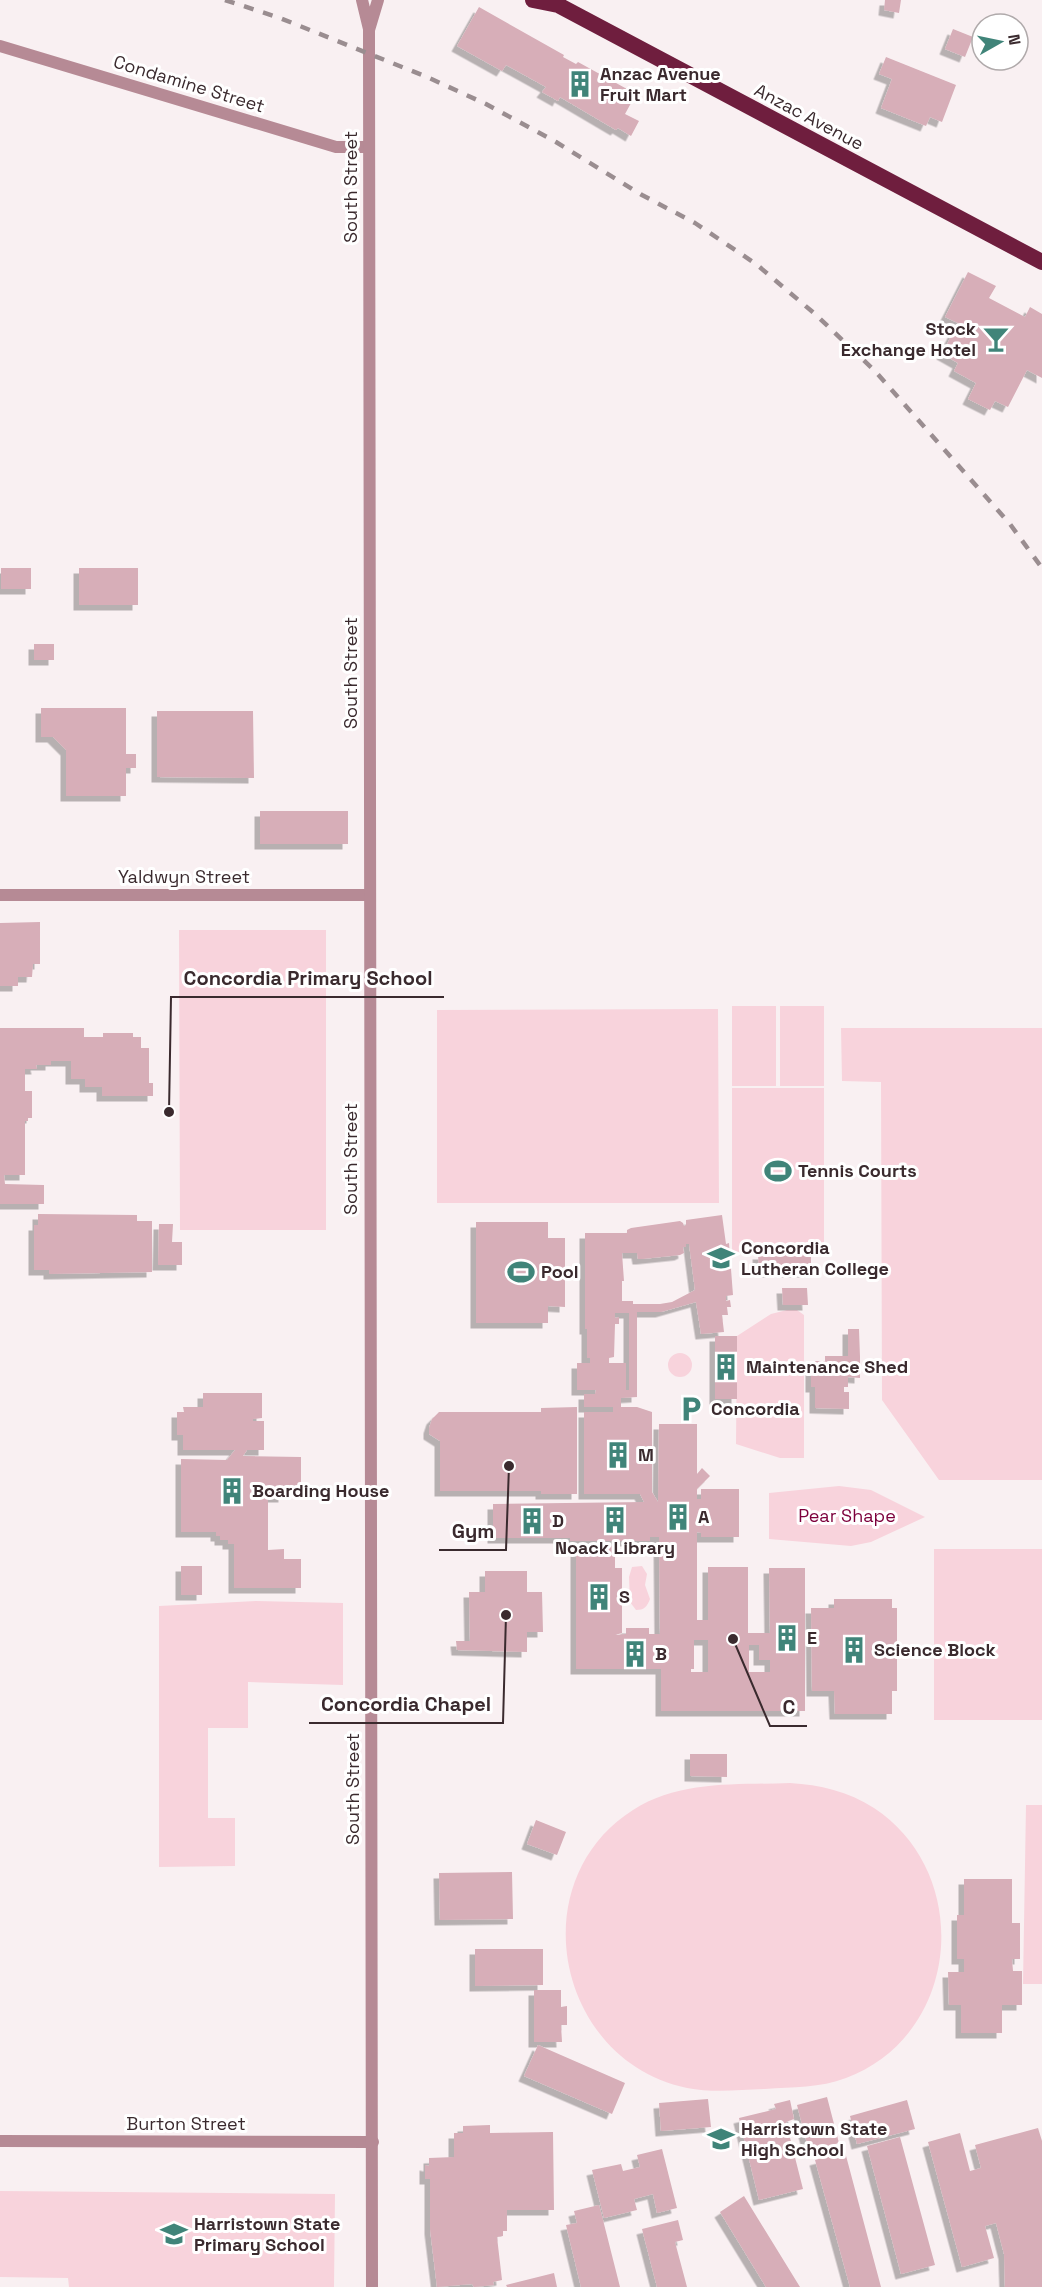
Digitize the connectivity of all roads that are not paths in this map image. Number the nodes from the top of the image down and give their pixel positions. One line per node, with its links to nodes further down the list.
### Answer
1 (362, 0): 5 (street, South Street)
2 (378, 0): 5 (street, South Street)
3 (533, 0): 4 (highway, Anzac Avenue)
4 (555, 3): 8 (highway, Anzac Avenue)
5 (369, 30): 7 (street, South Street)
6 (0, 46): 7 (street, Condamine Street)
7 (369, 147): 10 (street, South Street)
8 (1042, 262)
9 (0, 895): 10 (street, Yaldwyn Street)
10 (369, 895): 12 (street, South Street)
11 (0, 2141): 12 (street, Burton Street)
12 (373, 2142): 13 (street, South Street)
13 (372, 2287)

